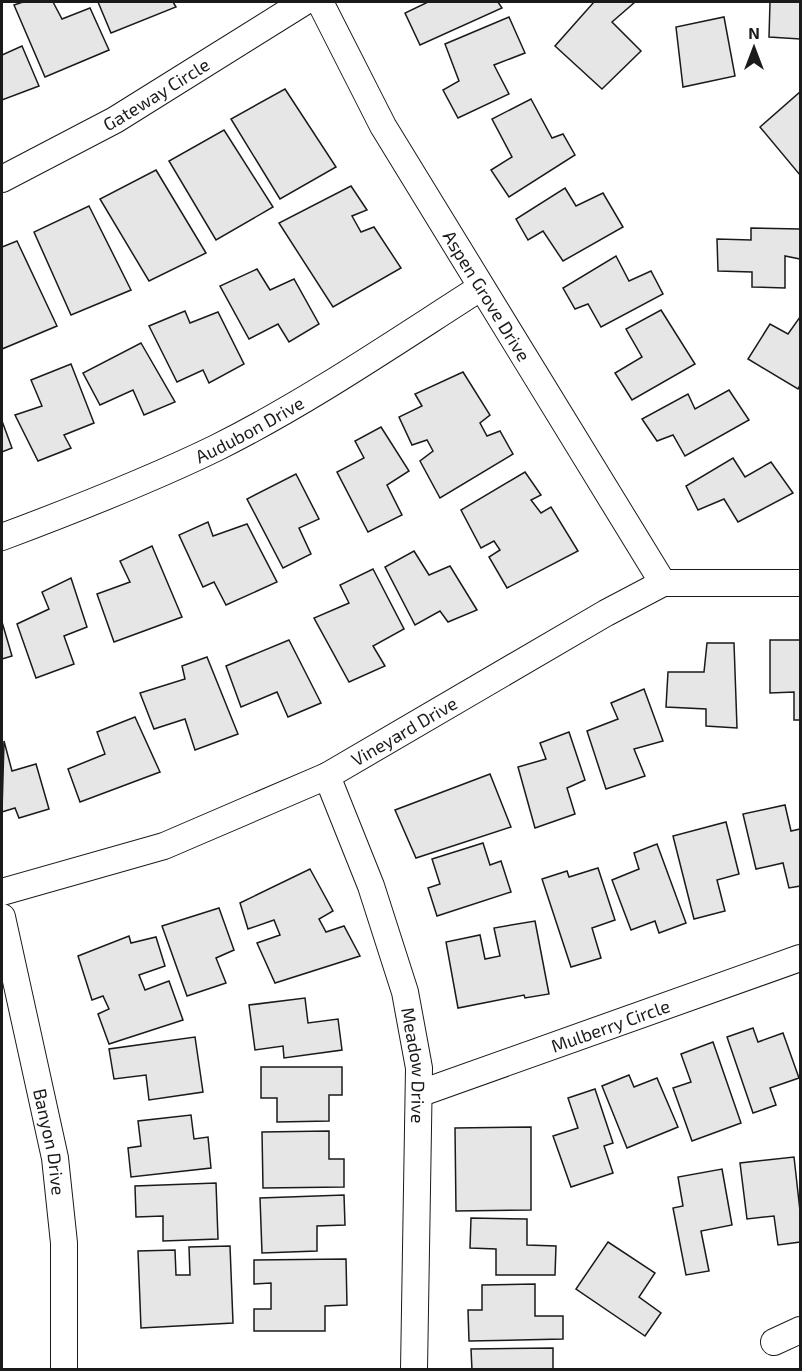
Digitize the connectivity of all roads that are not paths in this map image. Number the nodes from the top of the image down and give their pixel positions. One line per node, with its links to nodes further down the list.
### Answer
1 (304, 2): 3 (street, Gateway Circle)
2 (320, 2): 4 (street, Aspen Grove Drive)
3 (2, 179)
4 (480, 288): 5 (street, Audubon Drive); 6 (street, Aspen Grove Drive)
5 (2, 537)
6 (663, 583): 7 (street, Vineyard Drive); 8 (street, Vineyard Drive)
7 (801, 583)
8 (327, 776): 9 (street, Vineyard Drive); 12 (street, Meadow Drive)
9 (2, 892)
10 (2, 917): 15 (street, Banyon Drive)
11 (801, 958): 12 (street, Mulberry Circle)
12 (421, 1093): 16 (street, Meadow Drive)
13 (801, 1330): 14 (street)
14 (774, 1342)
15 (64, 1370)
16 (414, 1370)

